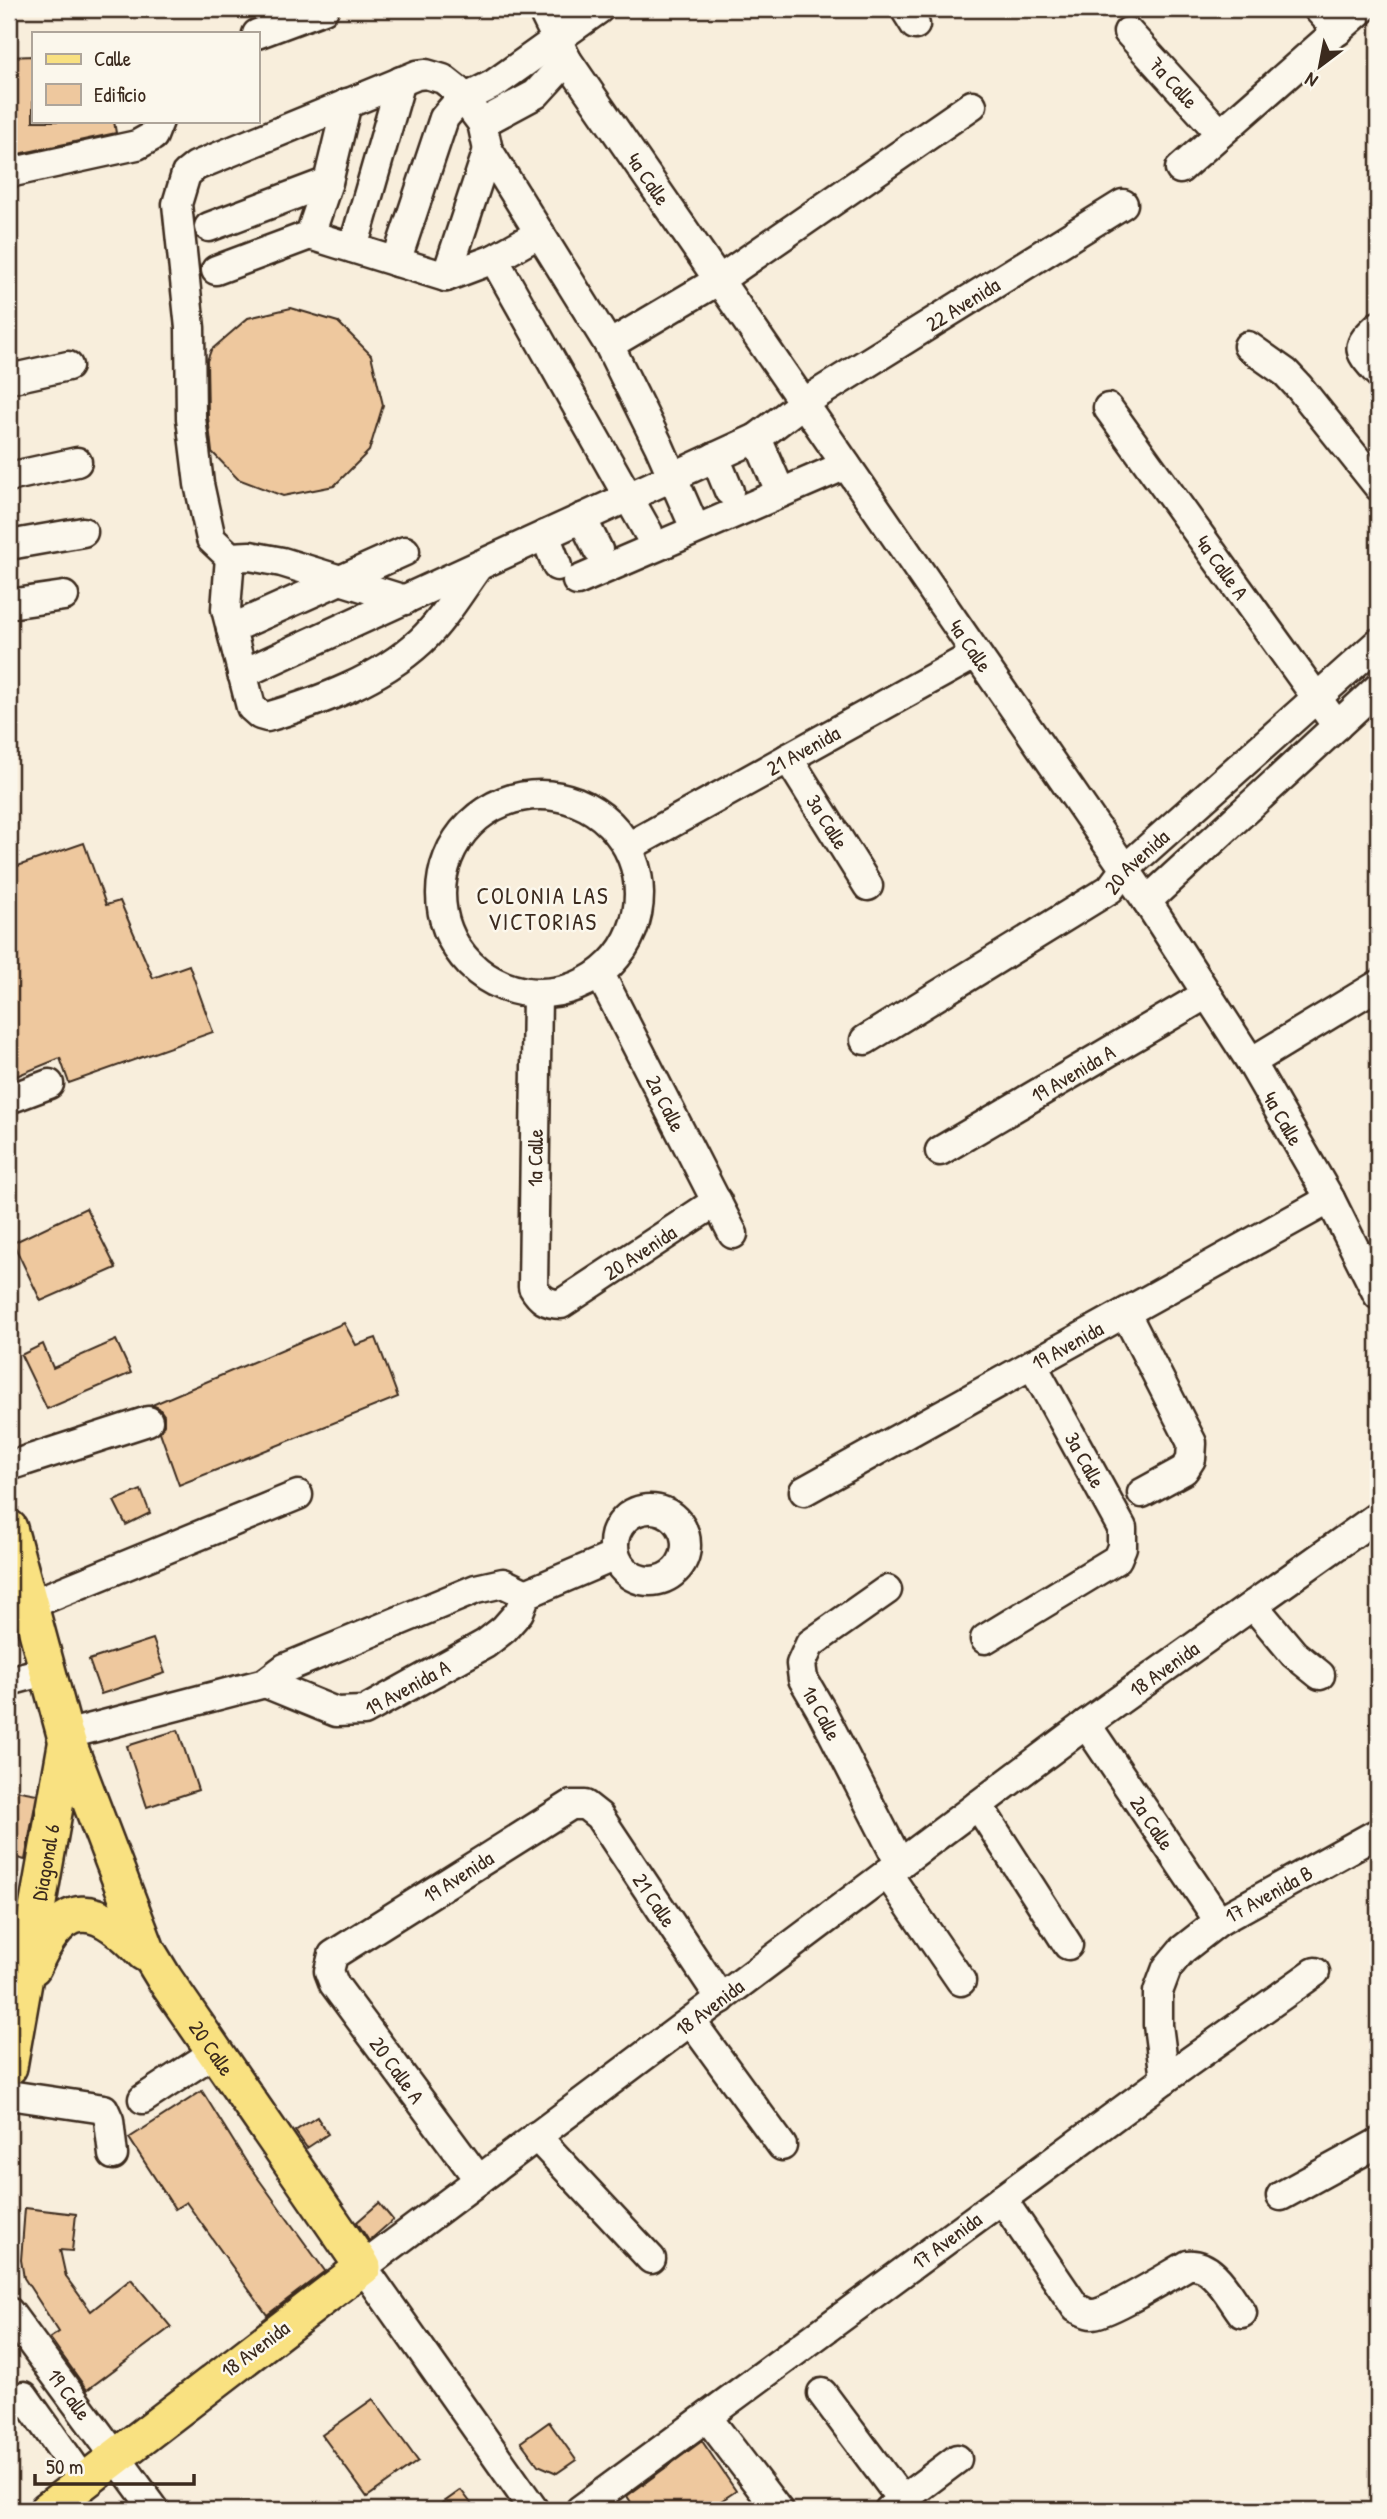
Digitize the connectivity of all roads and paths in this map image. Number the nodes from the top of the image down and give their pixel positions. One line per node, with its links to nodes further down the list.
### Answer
1 (324, 9): 6 (street)
2 (542, 9): 9 (street, 4a Calle)
3 (599, 9): 9 (street)
4 (1318, 9): 7 (street)
5 (1362, 9): 7 (street)
6 (266, 24)
7 (1338, 30): 16 (street)
8 (1128, 32): 16 (street, 7a Calle)
9 (562, 49): 11 (street); 15 (street); 30 (street, 4a Calle)
10 (401, 81): 11 (street); 12 (street); 25 (street)
11 (462, 97): 15 (street); 27 (street)
12 (347, 103): 20 (street); 57 (street)
13 (972, 105): 30 (street)
14 (159, 122): 19 (street)
15 (482, 123): 17 (street)
16 (1220, 133): 18 (street)
17 (488, 150): 23 (street); 29 (street)
18 (1180, 169)
19 (9, 173)
20 (328, 182): 22 (street); 24 (street)
21 (1123, 204): 37 (street, 22 Avenida)
22 (209, 227)
23 (540, 233): 26 (street); 32 (street)
24 (310, 235): 25 (street); 28 (street)
25 (353, 248): 27 (street)
26 (494, 258): 29 (street); 48 (street)
27 (396, 262): 29 (street)
28 (216, 270)
29 (446, 277)
30 (719, 280): 32 (street); 37 (street, 4a Calle)
31 (1369, 336): 35 (street)
32 (609, 345): 44 (street)
33 (1248, 346): 46 (street)
34 (68, 366): 36 (street)
35 (1378, 373)
36 (9, 379)
37 (803, 403): 39 (street, 22 Avenida); 42 (street, 4a Calle)
38 (1108, 408): 68 (street, 4a Calle A)
39 (757, 438): 40 (street, 22 Avenida); 45 (street)
40 (715, 457): 44 (street, 22 Avenida); 47 (street)
41 (76, 462): 43 (street)
42 (846, 465): 53 (street); 65 (street, 4a Calle)
43 (9, 477)
44 (673, 477): 48 (street, 22 Avenida); 50 (street)
45 (776, 482)
46 (1378, 486)
47 (729, 491)
48 (629, 496): 49 (street, 22 Avenida); 52 (street)
49 (582, 518): 53 (street, 22 Avenida); 55 (street)
50 (691, 519)
51 (83, 532): 54 (street)
52 (648, 532)
53 (545, 536): 58 (street, 22 Avenida)
54 (9, 545)
55 (598, 550)
56 (405, 551): 59 (street)
57 (230, 557): 59 (street); 63 (street)
58 (478, 566): 61 (street, 22 Avenida); 66 (street)
59 (338, 581): 61 (street); 63 (street)
60 (64, 596): 62 (street)
61 (405, 600): 66 (street, 22 Avenida)
62 (9, 604)
63 (231, 629): 66 (street)
64 (1378, 643): 68 (street, 20 Avenida)
65 (976, 654): 70 (street, 21 Avenida); 72 (street, 4a Calle)
66 (242, 674)
67 (1378, 688): 69 (street, 20 Avenida)
68 (1317, 699): 69 (street, 4a Calle A); 72 (street, 20 Avenida)
69 (1337, 726): 74 (street, 20 Avenida)
70 (789, 758): 71 (street, 21 Avenida); 73 (street, 3a Calle)
71 (628, 847): 75 (street); 77 (street)
72 (1125, 869): 74 (street, 4a Calle); 79 (street, 20 Avenida)
73 (868, 886)
74 (1147, 901): 78 (street, 4a Calle)
75 (600, 974): 77 (street); 85 (street, 2a Calle)
76 (1378, 985): 80 (street)
77 (537, 994): 88 (street, 1a Calle)
78 (1207, 994): 80 (street, 4a Calle); 83 (street, 19 Avenida A)
79 (865, 1040)
80 (1251, 1062): 84 (street, 4a Calle)
81 (49, 1084): 82 (street)
82 (9, 1099)
83 (940, 1151)
84 (1330, 1199): 87 (street, 4a Calle); 89 (street, 19 Avenida)
85 (717, 1200): 86 (street, 2a Calle); 88 (street, 20 Avenida)
86 (733, 1234)
87 (1378, 1295)
88 (561, 1304)
89 (1126, 1314): 90 (street, 19 Avenida); 94 (street)
90 (1032, 1364): 93 (street, 19 Avenida); 103 (street, 3a Calle)
91 (148, 1421): 92 (street)
92 (9, 1466)
93 (804, 1492)
94 (1142, 1493)
95 (298, 1495): 101 (street)
96 (1378, 1516): 102 (street, 18 Avenida)
97 (11, 1543): 101 (main road, 20 Calle)
98 (615, 1556): 100 (street)
99 (887, 1590): 113 (street, 1a Calle)
100 (526, 1594): 107 (street); 107 (street, 19 Avenida A)
101 (29, 1605): 104 (main road, 20 Calle)
102 (1252, 1605): 105 (street); 108 (street, 18 Avenida)
103 (985, 1639)
104 (46, 1671): 106 (street); 109 (main road, 20 Calle)
105 (1320, 1675)
106 (9, 1681)
107 (265, 1683): 109 (street)
108 (1086, 1724): 111 (street, 18 Avenida); 114 (street, 2a Calle)
109 (66, 1737): 116 (main road, Diagonal 6); 118 (main road, 20 Calle)
110 (585, 1805): 117 (street, 19 Avenida); 121 (street, 21 Calle)
111 (978, 1805): 113 (street, 18 Avenida); 115 (street)
112 (1378, 1833): 114 (street, 17 Avenida B)
113 (894, 1869): 120 (street); 121 (street, 18 Avenida)
114 (1219, 1922): 126 (street, 17 Avenida B)
115 (1068, 1945)
116 (18, 1952): 122 (main road, Diagonal 6)
117 (333, 1955): 133 (street, 20 Calle A)
118 (156, 1965): 122 (main road); 124 (main road, 20 Calle)
119 (1315, 1972): 126 (street, 17 Avenida)
120 (961, 1981)
121 (721, 1999): 123 (street, 18 Avenida)
122 (19, 2002): 125 (main road, Diagonal 6)
123 (691, 2021): 129 (street, 18 Avenida); 131 (street)
124 (215, 2052): 128 (street); 137 (main road, 20 Calle)
125 (9, 2067)
126 (1165, 2079): 135 (street, 17 Avenida)
127 (9, 2095): 132 (street)
128 (143, 2099)
129 (536, 2136): 133 (street, 18 Avenida); 136 (street)
130 (1378, 2143): 134 (street)
131 (782, 2146)
132 (113, 2155)
133 (479, 2180): 137 (street, 18 Avenida)
134 (1281, 2196)
135 (1002, 2199): 139 (street); 142 (street, 17 Avenida)
136 (650, 2259)
137 (363, 2267): 144 (main road, 18 Avenida); 150 (street, 20 Calle)
138 (9, 2312): 140 (street, 19 Calle)
139 (1242, 2313)
140 (31, 2390): 143 (street, 19 Calle); 143 (street)
141 (822, 2393): 147 (street)
142 (707, 2417): 151 (street, 17 Avenida); 152 (street)
143 (76, 2438): 144 (street, 19 Calle); 146 (street)
144 (116, 2456): 146 (main road, 18 Avenida); 149 (street, 19 Calle)
145 (957, 2459): 147 (street)
146 (84, 2481): 148 (main road, 18 Avenida)
147 (895, 2505)
148 (47, 2510)
149 (155, 2510)
150 (534, 2510)
151 (580, 2510)
152 (778, 2510)

